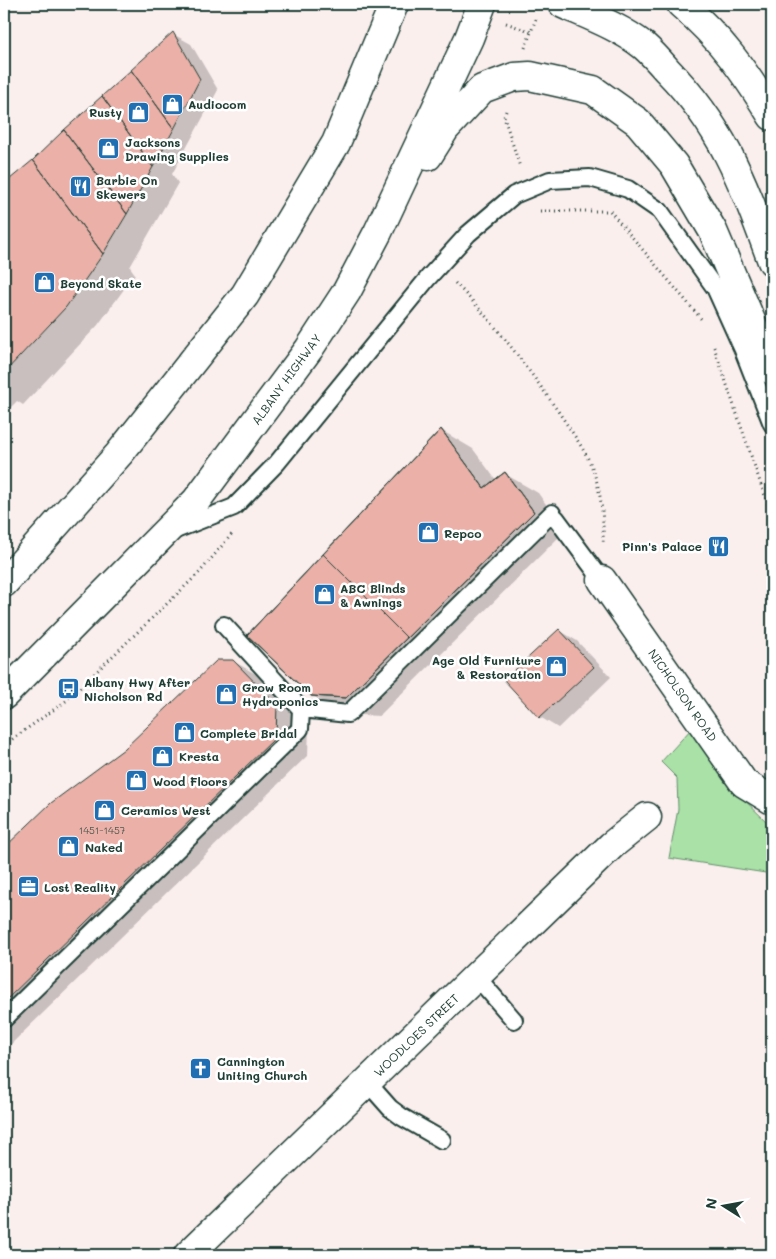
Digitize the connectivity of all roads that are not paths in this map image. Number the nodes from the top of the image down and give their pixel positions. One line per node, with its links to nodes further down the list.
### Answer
1 (394, 4): 12 (main road)
2 (482, 4): 6 (main road, ALBANY HIGHWAY)
3 (563, 4): 7 (main road)
4 (681, 4): 5 (main road)
5 (772, 116)
6 (378, 232): 8 (main road); 10 (main road, ALBANY HIGHWAY)
7 (772, 261)
8 (772, 370)
9 (772, 424): 10 (lane)
10 (161, 536): 14 (main road, ALBANY HIGHWAY)
11 (602, 580): 15 (lane); 16 (main road, NICHOLSON ROAD)
12 (4, 583)
13 (224, 625): 15 (lane)
14 (4, 695)
15 (301, 709): 19 (lane)
16 (772, 800)
17 (646, 817): 18 (main road, WOODLOES STREET)
18 (476, 976): 20 (lane); 21 (main road, WOODLOES STREET)
19 (4, 1019)
20 (514, 1020)
21 (366, 1082): 22 (lane); 23 (main road, WOODLOES STREET)
22 (442, 1140)
23 (188, 1255)

